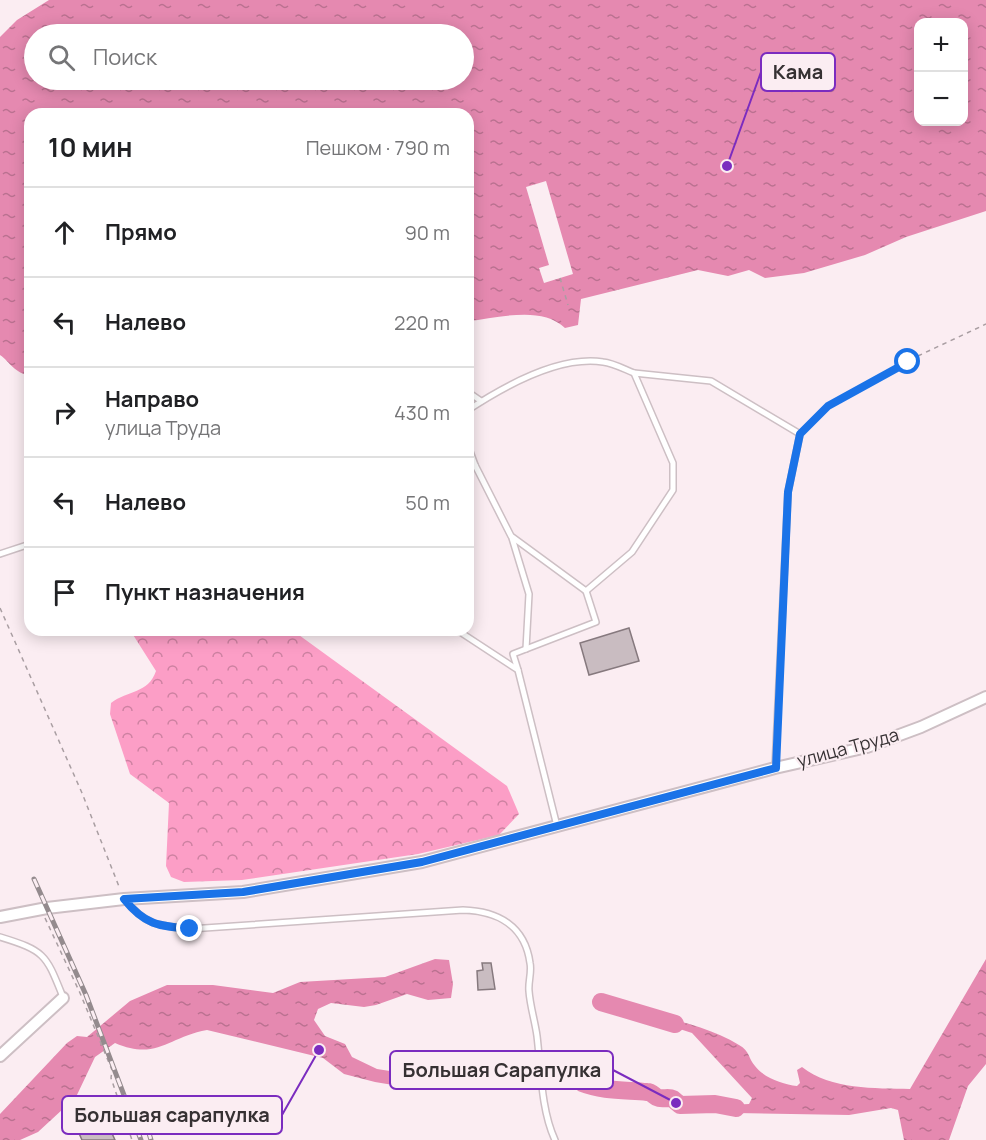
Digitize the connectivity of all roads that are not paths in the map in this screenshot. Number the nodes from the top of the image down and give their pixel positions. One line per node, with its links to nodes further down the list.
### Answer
1 (634, 373): 3 (lane); 9 (lane); 14 (lane)
2 (474, 396): 3 (lane)
3 (481, 401): 4 (lane)
4 (474, 406)
5 (475, 465): 6 (lane)
6 (512, 536): 9 (lane); 11 (lane)
7 (24, 546): 8 (lane)
8 (0, 554)
9 (586, 591): 11 (lane)
10 (466, 636): 12 (lane)
11 (526, 649): 12 (lane)
12 (518, 670): 15 (lane)
13 (986, 697): 14 (street, улица Труда)
14 (776, 768): 15 (street, улица Труда)
15 (557, 826): 16 (street, улица Труда)
16 (124, 899): 17 (street, улица Труда); 21 (lane)
17 (0, 917)
18 (0, 937): 19 (lane)
19 (63, 998): 20 (street)
20 (0, 1056)
21 (555, 1140)

